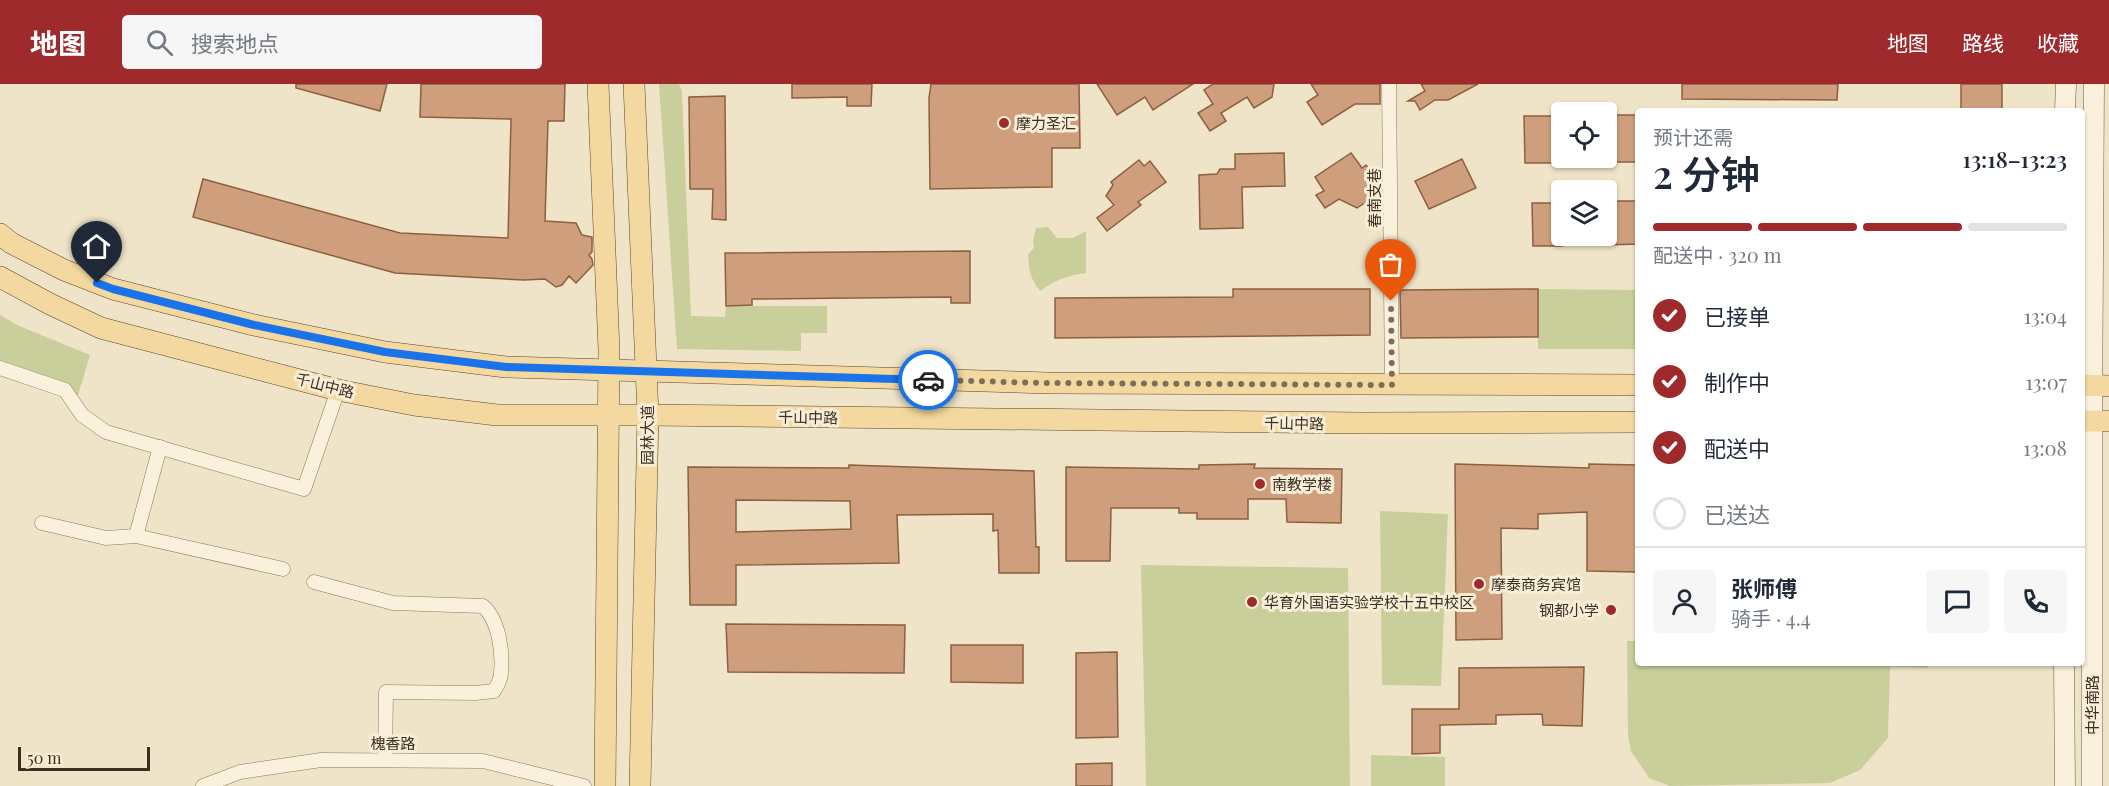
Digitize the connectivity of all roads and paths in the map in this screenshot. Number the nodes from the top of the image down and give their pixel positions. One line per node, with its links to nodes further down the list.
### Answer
1 (597, 84): 10 (main road)
2 (634, 84): 11 (main road, 园林大道)
3 (1389, 84): 12 (street, 春南支巷)
4 (2066, 84): 6 (main road)
5 (2094, 84): 14 (main road, 中华南路)
6 (2065, 108)
7 (0, 234): 10 (main road)
8 (0, 277): 15 (main road, 千山中路)
9 (0, 368): 20 (street)
10 (609, 369): 11 (main road); 16 (main road)
11 (647, 372): 12 (main road); 17 (main road, 园林大道)
12 (1392, 385): 13 (main road)
13 (1635, 385)
14 (2094, 386): 18 (main road, 中华南路)
15 (338, 390): 16 (main road, 千山中路); 20 (street)
16 (609, 415): 17 (main road, 千山中路); 29 (main road)
17 (648, 415): 19 (main road, 千山中路); 30 (main road, 园林大道)
18 (2094, 421): 32 (main road, 中华南路)
19 (1635, 422)
20 (160, 447): 22 (street)
21 (42, 523): 22 (street)
22 (136, 536): 23 (street)
23 (283, 568)
24 (314, 582): 26 (street)
25 (2064, 666): 31 (main road)
26 (385, 760): 27 (street, 槐香路); 28 (street, 槐香路)
27 (203, 786)
28 (584, 786)
29 (605, 786)
30 (640, 786)
31 (2065, 786)
32 (2092, 786)

